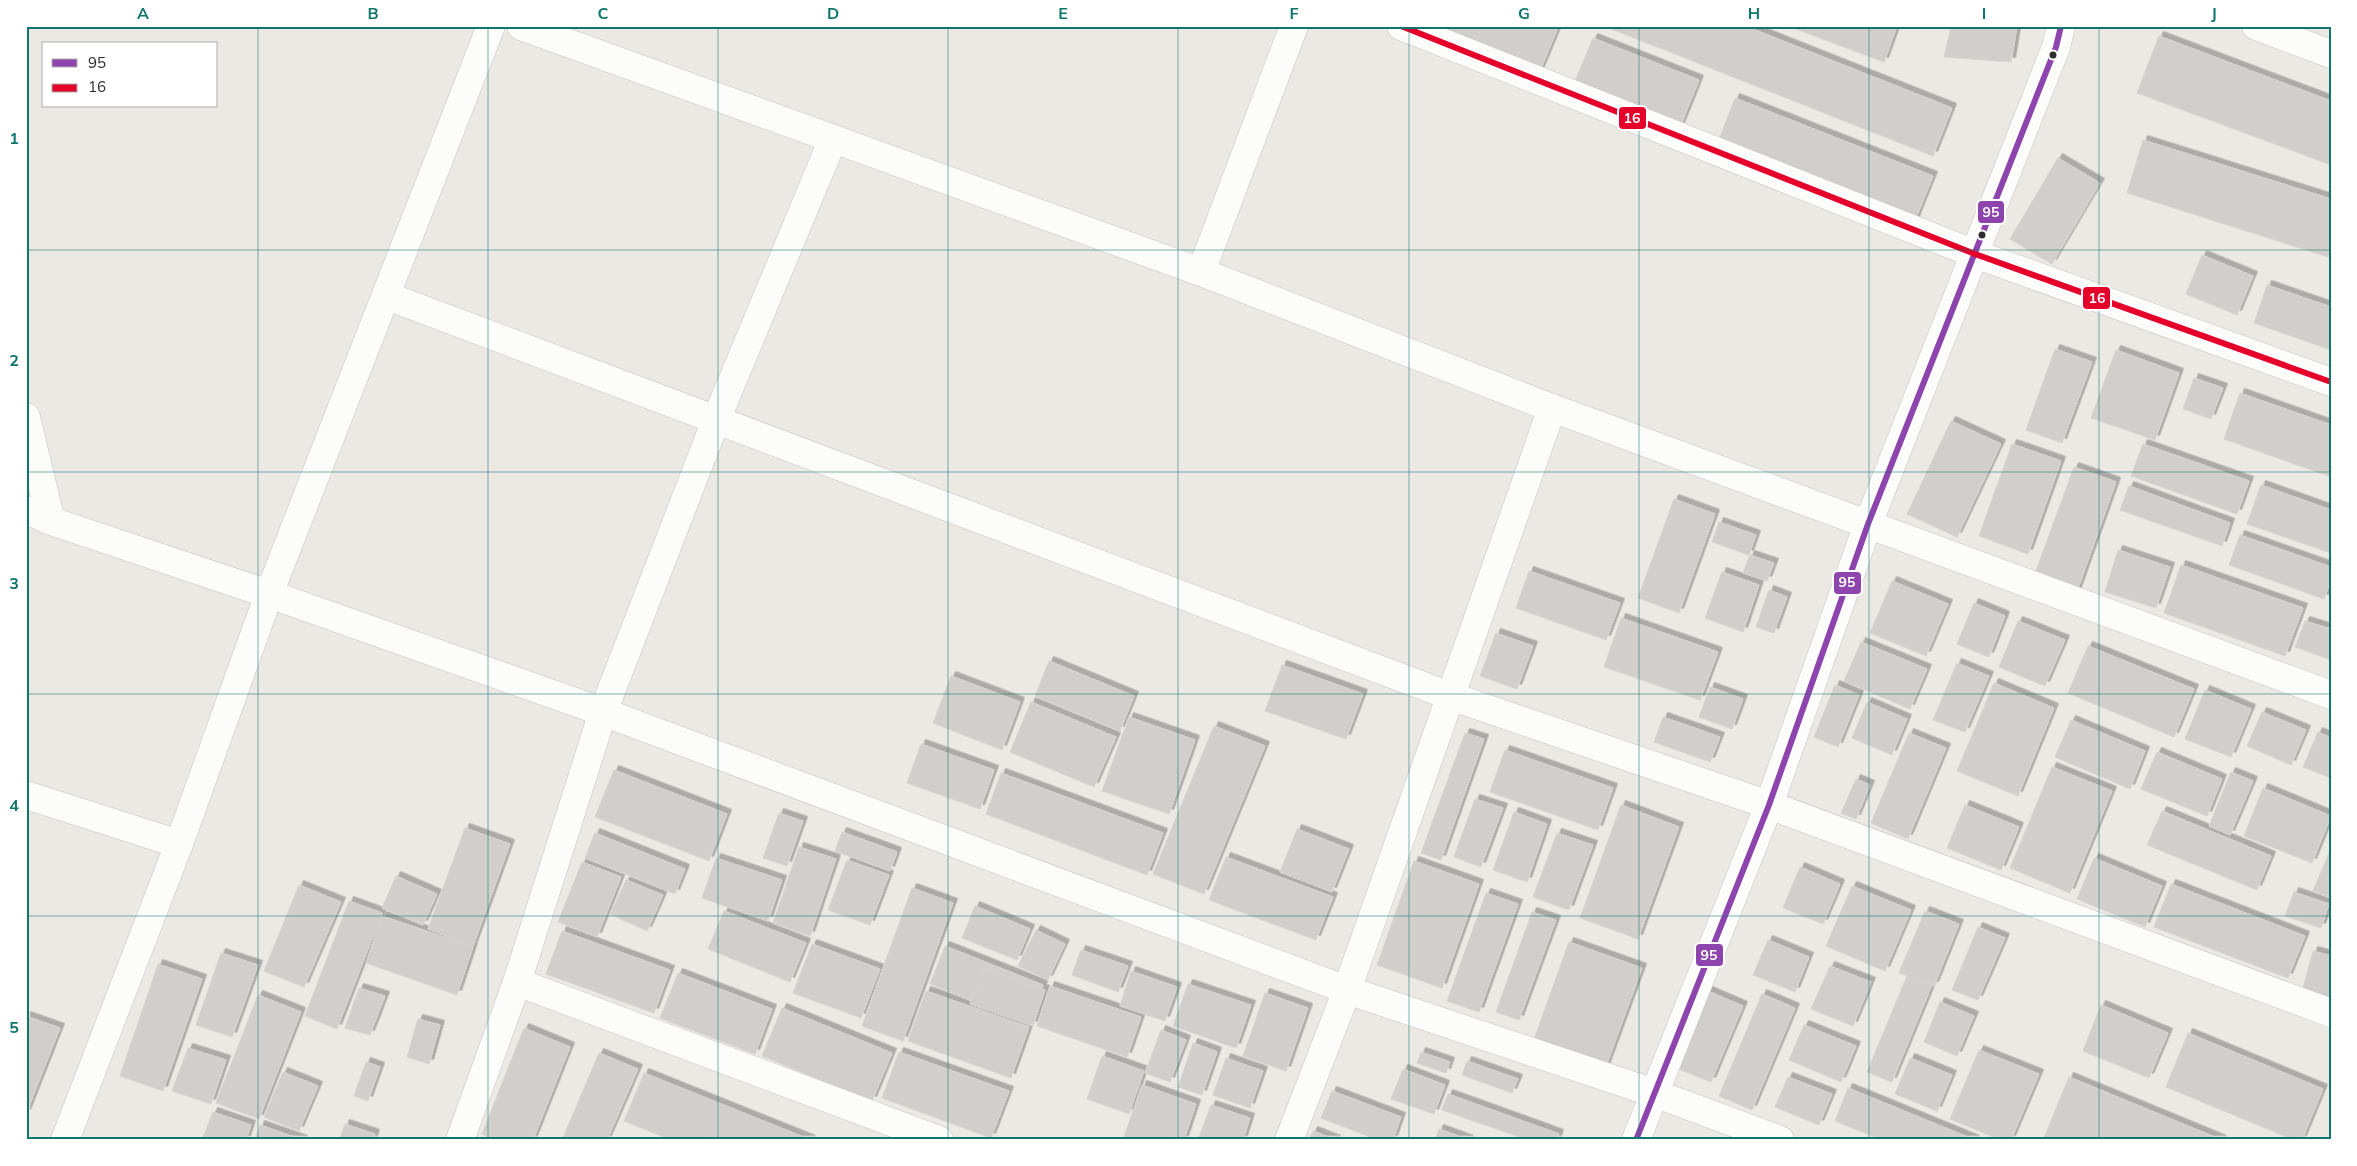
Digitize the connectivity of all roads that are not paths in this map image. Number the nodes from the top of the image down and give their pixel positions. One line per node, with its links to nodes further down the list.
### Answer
1 (491, 26): 11 (street)
2 (521, 26): 8 (street)
3 (1294, 26): 10 (street)
4 (1401, 26): 9 (street)
5 (2061, 26): 9 (street)
6 (2256, 26): 7 (street)
7 (2331, 54)
8 (833, 139): 10 (street); 15 (street)
9 (1974, 254): 12 (street); 18 (street)
10 (1200, 272): 13 (street)
11 (386, 296): 15 (street); 19 (street)
12 (2331, 382)
13 (1552, 408): 18 (street); 21 (street)
14 (26, 417): 17 (street)
15 (716, 420): 21 (street); 22 (street)
16 (26, 510): 17 (street)
17 (51, 521): 19 (street)
18 (1868, 524): 20 (street); 24 (street)
19 (269, 594): 22 (street); 25 (street)
20 (2331, 695)
21 (1450, 696): 24 (street); 27 (street)
22 (603, 712): 26 (street); 27 (street)
23 (26, 795): 25 (street)
24 (1769, 804): 28 (street); 29 (street)
25 (179, 844): 30 (street)
26 (517, 982): 31 (street); 32 (street)
27 (1347, 990): 29 (street); 33 (street)
28 (2331, 1013)
29 (1654, 1093): 34 (street); 35 (street)
30 (65, 1140)
31 (460, 1140)
32 (939, 1140)
33 (1289, 1140)
34 (1636, 1140)
35 (1780, 1140)

